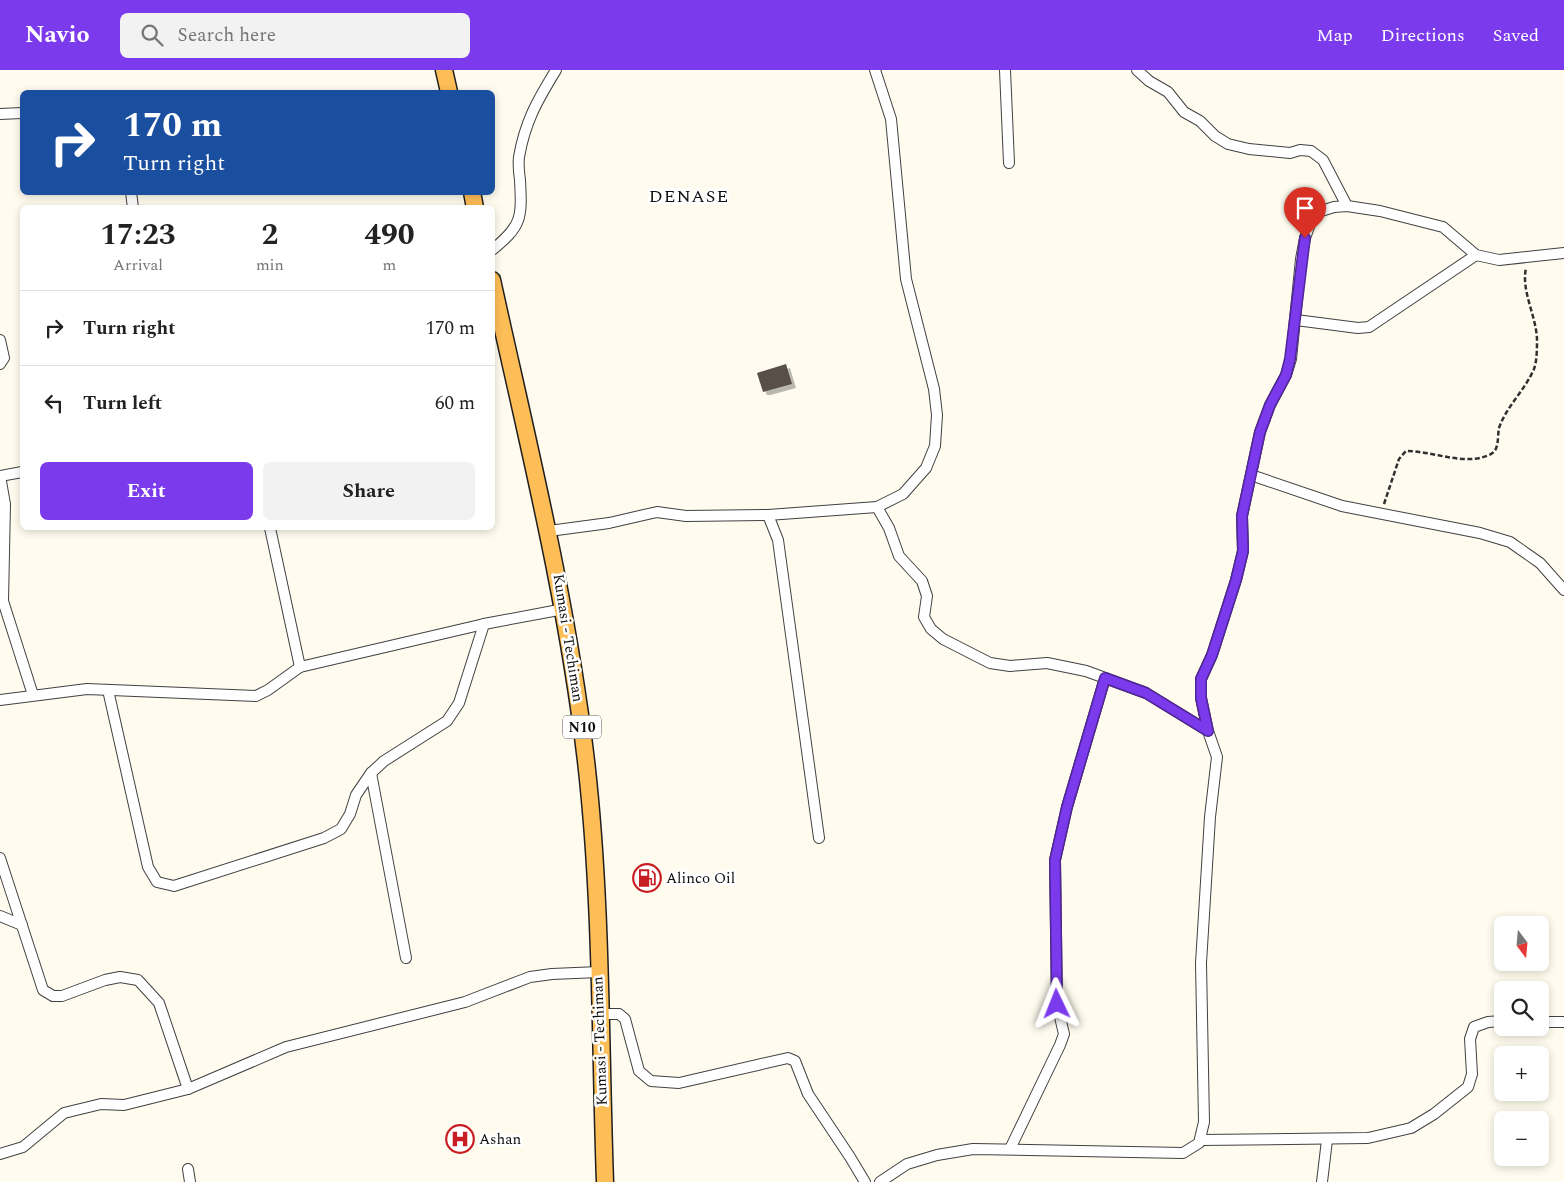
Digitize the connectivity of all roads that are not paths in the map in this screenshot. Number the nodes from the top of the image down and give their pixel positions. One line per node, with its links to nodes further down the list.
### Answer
1 (444, 70): 6 (highway)
2 (556, 70): 11 (street)
3 (875, 70): 21 (street)
4 (1005, 70): 9 (street)
5 (1137, 70): 10 (street)
6 (449, 90)
7 (20, 113): 8 (street)
8 (0, 114)
9 (1010, 163)
10 (1347, 206): 13 (street); 15 (street)
11 (495, 248)
12 (1564, 254): 13 (street)
13 (1476, 255): 15 (street)
14 (496, 318): 24 (highway, Kumasi - Techiman / N10)
15 (1296, 320): 19 (street)
16 (0, 340): 17 (street)
17 (0, 364)
18 (20, 472): 20 (street)
19 (1251, 475): 25 (street); 34 (street)
20 (0, 476): 26 (street)
21 (877, 507): 22 (street); 30 (street)
22 (768, 515): 24 (street); 36 (street)
23 (270, 530): 29 (street)
24 (549, 531): 27 (highway, Kumasi - Techiman / N10)
25 (1564, 590)
26 (1, 600): 32 (street)
27 (564, 609): 28 (street); 41 (highway, Kumasi - Techiman / N10)
28 (484, 624): 29 (street); 35 (street)
29 (300, 667): 31 (street)
30 (1105, 678): 34 (street); 49 (street)
31 (108, 690): 32 (street); 35 (street)
32 (33, 694): 33 (street)
33 (0, 700)
34 (1208, 731): 47 (street)
35 (371, 773): 40 (street)
36 (820, 838)
37 (0, 858): 39 (street)
38 (0, 916): 39 (street)
39 (22, 925): 46 (street)
40 (406, 958)
41 (598, 972): 42 (highway, Kumasi - Techiman / N10); 46 (street)
42 (600, 1014): 53 (highway, Kumasi - Techiman / N10); 54 (street)
43 (1494, 1022): 48 (street)
44 (1549, 1022): 45 (street)
45 (1564, 1022)
46 (188, 1089): 50 (street)
47 (1200, 1140): 48 (street); 49 (street)
48 (1328, 1140): 56 (street)
49 (1010, 1149): 55 (street)
50 (0, 1154)
51 (188, 1169): 52 (street)
52 (190, 1182)
53 (605, 1182)
54 (864, 1182)
55 (880, 1182)
56 (1322, 1182)

